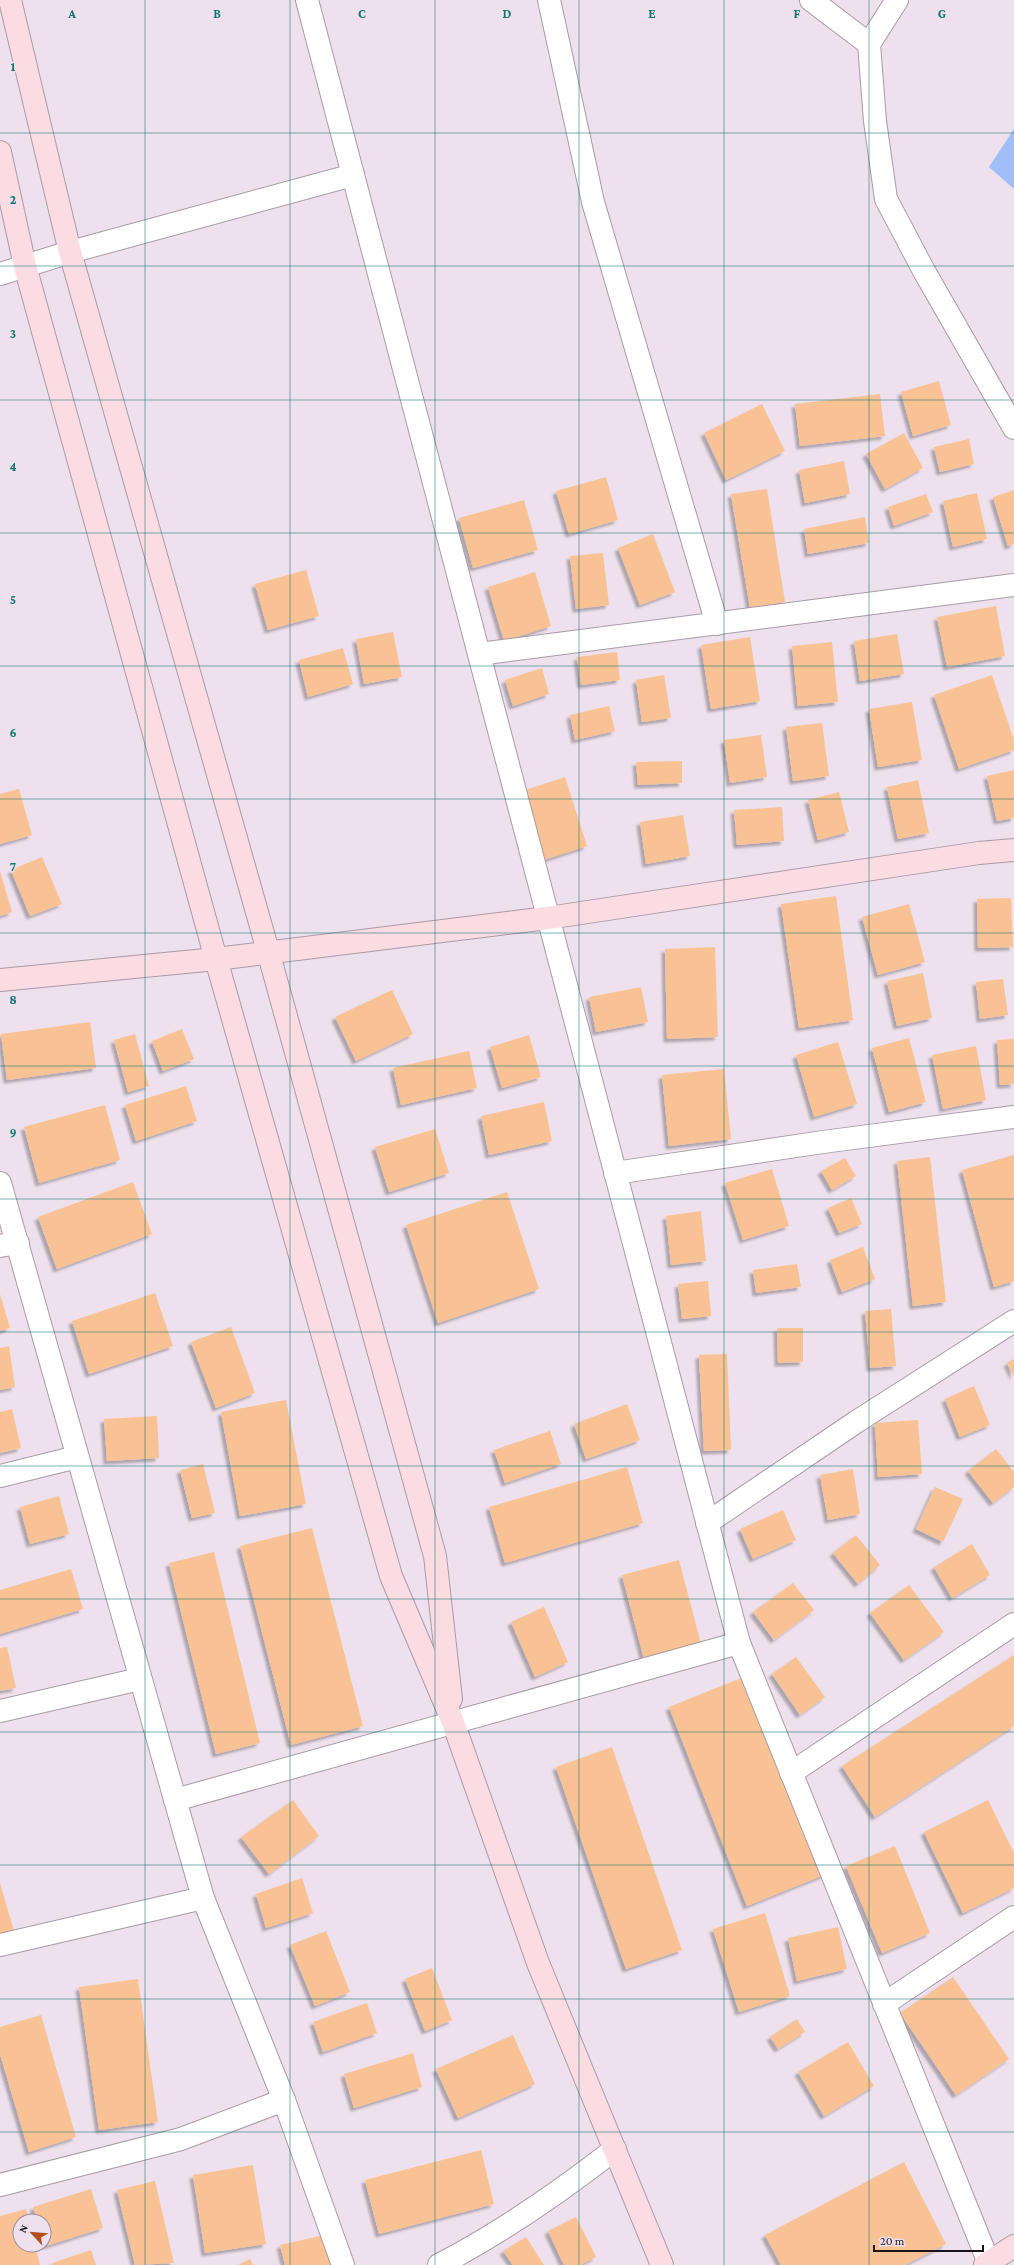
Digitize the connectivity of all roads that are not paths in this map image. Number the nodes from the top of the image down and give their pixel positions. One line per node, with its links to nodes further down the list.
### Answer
1 (10, 0): 9 (street)
2 (307, 0): 8 (street)
3 (549, 0): 14 (street)
4 (811, 0): 6 (street)
5 (897, 0): 6 (street)
6 (869, 44): 12 (street)
7 (0, 152): 10 (street)
8 (353, 175): 9 (street); 15 (street)
9 (70, 252): 10 (street); 18 (street)
10 (25, 266): 11 (street); 19 (street)
11 (0, 274)
12 (1014, 428)
13 (1014, 585): 14 (street)
14 (716, 624): 15 (street)
15 (479, 654): 17 (street)
16 (1014, 850): 17 (street)
17 (548, 918): 18 (street); 22 (street)
18 (268, 951): 19 (street); 33 (street)
19 (216, 959): 20 (street); 33 (street)
20 (0, 980)
21 (1014, 1117): 22 (street)
22 (615, 1173): 28 (street)
23 (0, 1183): 24 (street)
24 (9, 1244): 26 (street)
25 (1014, 1321): 28 (street)
26 (77, 1457): 27 (street); 31 (street)
27 (0, 1476)
28 (707, 1523): 30 (street)
29 (1014, 1624): 34 (street)
30 (739, 1643): 33 (street); 34 (street)
31 (140, 1679): 32 (street); 35 (street)
32 (0, 1711)
33 (453, 1722): 35 (street); 41 (street)
34 (791, 1774): 39 (street)
35 (175, 1800): 36 (street)
36 (204, 1898): 38 (street); 40 (street)
37 (1014, 1918): 39 (street)
38 (0, 1945)
39 (884, 2004): 44 (street)
40 (284, 2100): 42 (street); 45 (street)
41 (615, 2149): 46 (street); 47 (street)
42 (0, 2184)
43 (1014, 2246): 44 (street)
44 (987, 2264)
45 (343, 2265)
46 (440, 2265)
47 (662, 2265)

